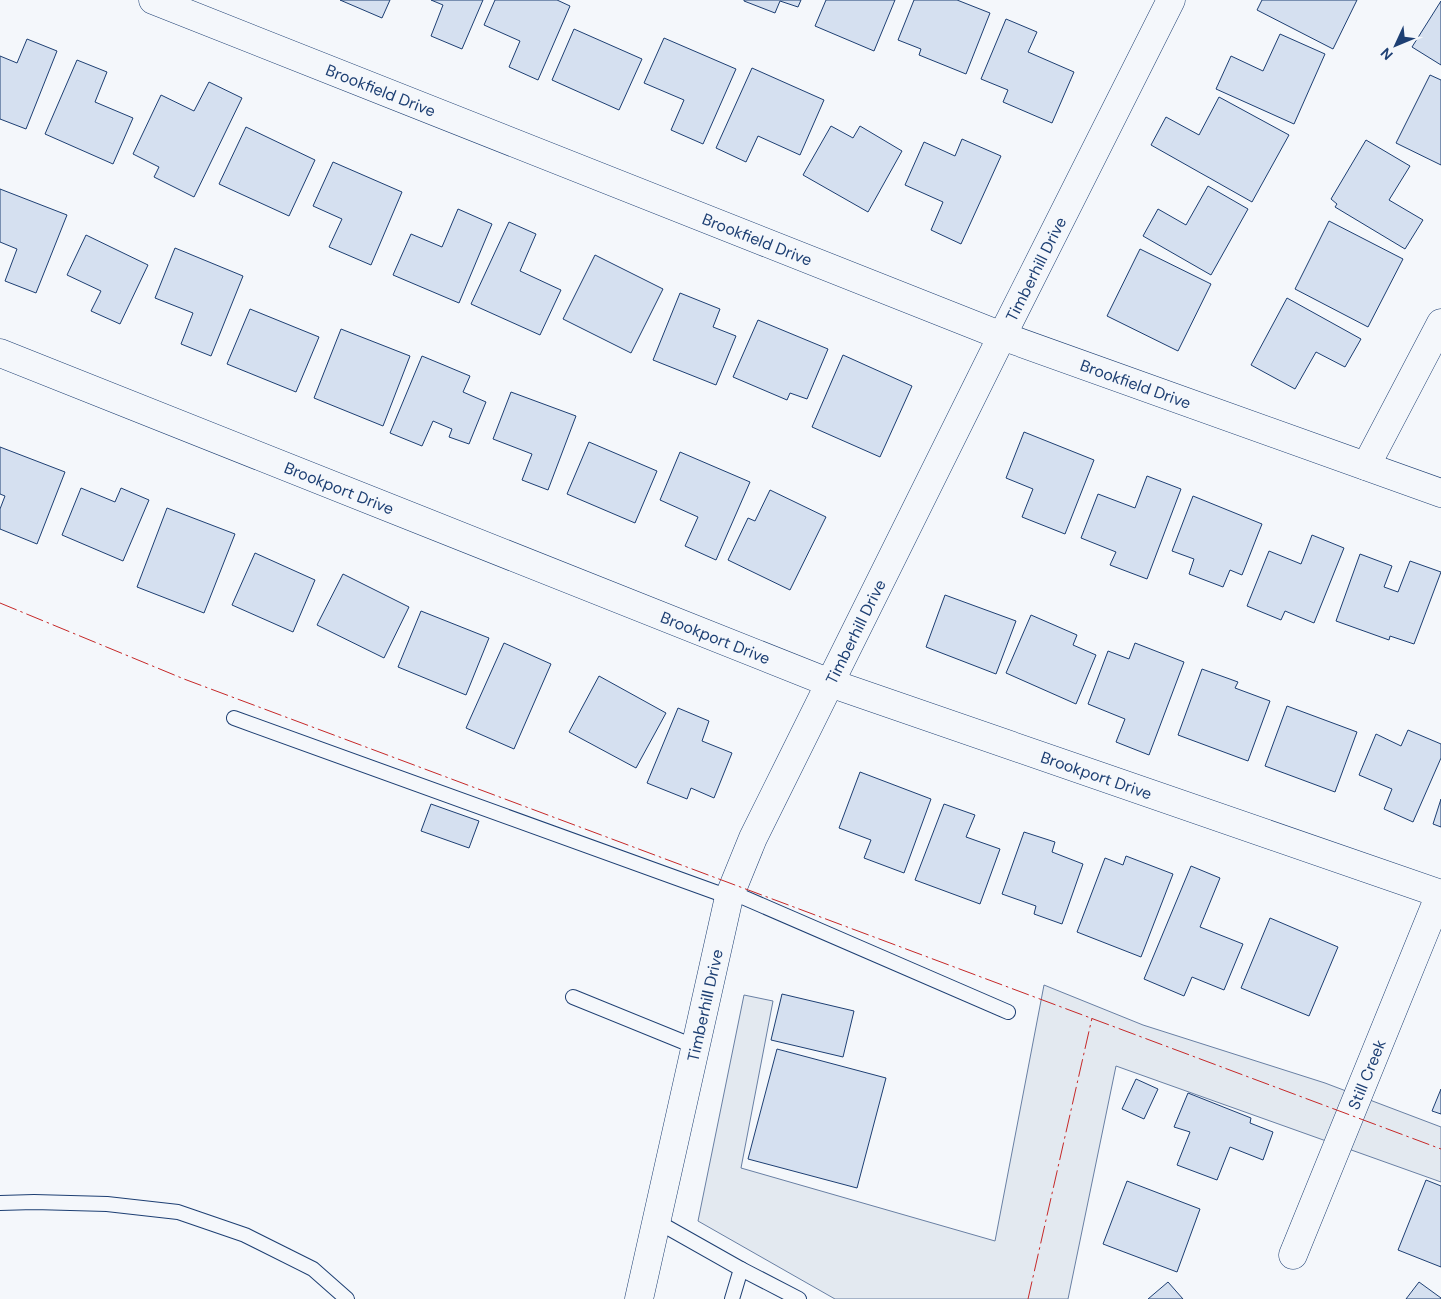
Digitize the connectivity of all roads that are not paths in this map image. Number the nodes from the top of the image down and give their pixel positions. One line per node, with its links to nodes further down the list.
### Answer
1 (153, 0): 4 (street, Brookfield Drive)
2 (1172, 0): 4 (street, Timberhill Drive)
3 (1441, 323): 6 (street)
4 (1002, 336): 6 (street, Brookfield Drive); 8 (street, Timberhill Drive)
5 (0, 353): 8 (street, Brookport Drive)
6 (1366, 466): 7 (street, Brookfield Drive)
7 (1441, 493)
8 (830, 683): 10 (street, Brookport Drive); 11 (street, Timberhill Drive)
9 (234, 718): 11 (lane)
10 (1440, 894): 17 (street, Still Creek)
11 (730, 895): 13 (lane); 14 (street, Timberhill Drive)
12 (573, 997): 14 (lane)
13 (1008, 1012)
14 (696, 1047): 16 (street, Timberhill Drive)
15 (0, 1203): 19 (lane)
16 (656, 1221): 18 (lane); 20 (street, Timberhill Drive)
17 (1293, 1256)
18 (741, 1269): 21 (lane); 22 (lane)
19 (347, 1299)
20 (638, 1299)
21 (732, 1299)
22 (798, 1299)

